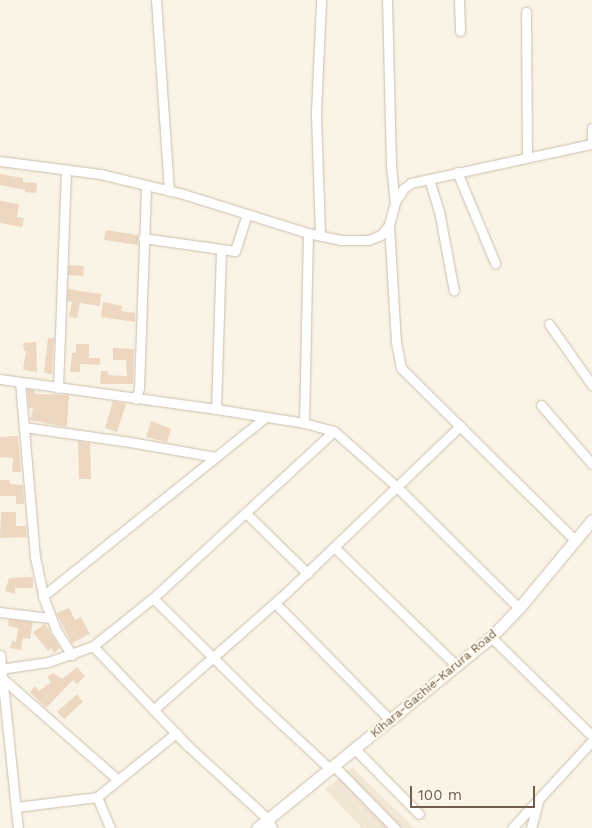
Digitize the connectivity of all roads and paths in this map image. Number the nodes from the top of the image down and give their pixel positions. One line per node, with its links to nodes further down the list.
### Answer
1 (156, 0): 15 (street)
2 (321, 0): 20 (street)
3 (387, 0): 16 (street)
4 (459, 0): 6 (street)
5 (526, 12): 9 (street)
6 (460, 31)
7 (592, 128): 8 (street)
8 (592, 144): 9 (street)
9 (527, 156): 12 (street)
10 (0, 161): 11 (street)
11 (66, 170): 14 (street); 29 (street)
12 (457, 172): 13 (street); 23 (street)
13 (429, 179): 16 (street); 24 (street)
14 (146, 185): 15 (street); 21 (street)
15 (169, 191): 17 (street)
16 (395, 202): 18 (street)
17 (247, 214): 19 (street); 22 (street)
18 (389, 225): 20 (street); 35 (street)
19 (308, 232): 20 (street); 34 (street)
20 (320, 236)
21 (143, 238): 22 (street); 30 (street)
22 (221, 250): 32 (street)
23 (495, 262)
24 (454, 291)
25 (549, 324): 28 (street)
26 (0, 379): 27 (street)
27 (20, 382): 29 (street); 36 (street)
28 (592, 385)
29 (58, 388): 30 (street)
30 (136, 399): 32 (street)
31 (541, 405): 39 (street)
32 (216, 409): 33 (street)
33 (266, 417): 34 (street); 38 (street)
34 (304, 423): 37 (street)
35 (460, 426): 40 (street); 43 (street)
36 (24, 427): 38 (street); 46 (street)
37 (334, 431): 40 (street); 41 (street)
38 (216, 457): 46 (street)
39 (592, 464)
40 (397, 486): 44 (street); 49 (street)
41 (246, 513): 45 (street); 47 (street)
42 (592, 520): 43 (street, Kihara-Gachie-Karura Road)
43 (576, 541): 49 (street, Kihara-Gachie-Karura Road)
44 (334, 547): 45 (street); 57 (street)
45 (307, 573): 48 (street)
46 (43, 596): 51 (street)
47 (153, 598): 53 (street); 56 (street)
48 (275, 603): 56 (street); 60 (street)
49 (519, 608): 52 (street, Kihara-Gachie-Karura Road)
50 (0, 612): 51 (street)
51 (50, 618): 55 (street)
52 (491, 638): 57 (street, Kihara-Gachie-Karura Road); 62 (street)
53 (93, 646): 55 (street); 59 (street)
54 (0, 655): 58 (street)
55 (72, 655): 58 (street)
56 (214, 658): 59 (street); 65 (street)
57 (457, 666): 60 (street, Kihara-Gachie-Karura Road)
58 (2, 673): 66 (street); 69 (street)
59 (153, 710): 61 (street)
60 (391, 721): 64 (street, Kihara-Gachie-Karura Road)
61 (176, 733): 66 (street); 71 (street)
62 (592, 736)
63 (591, 745): 68 (street)
64 (355, 749): 65 (street, Kihara-Gachie-Karura Road); 70 (street)
65 (332, 767): 71 (street, Kihara-Gachie-Karura Road); 75 (street)
66 (118, 780): 67 (street)
67 (97, 797): 69 (street); 73 (street)
68 (539, 798): 76 (street); 77 (street)
69 (16, 806): 72 (street)
70 (419, 814)
71 (270, 823): 74 (street, Kihara-Gachie-Karura Road)
72 (18, 828)
73 (110, 828)
74 (257, 828)
75 (395, 828)
76 (512, 828)
77 (531, 828)

